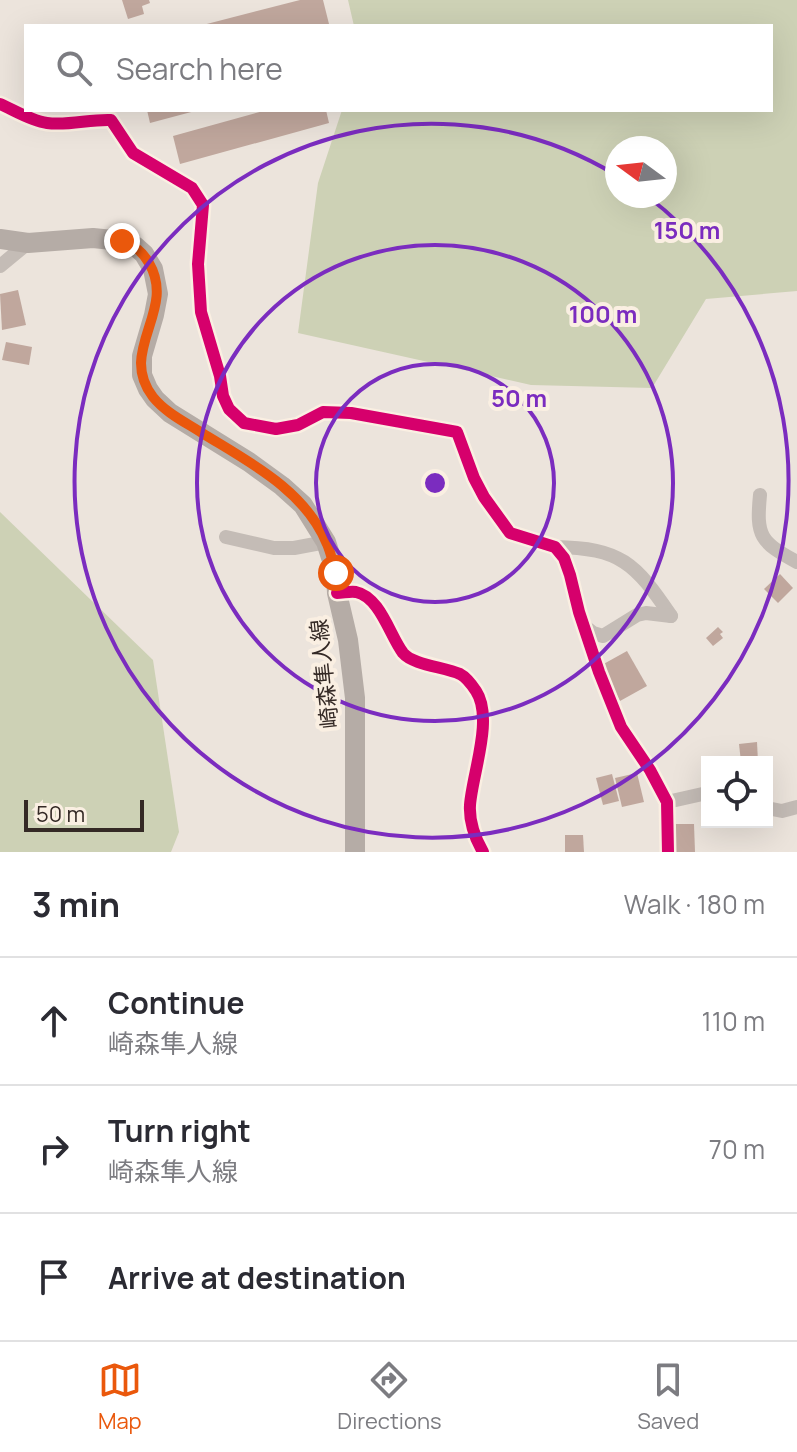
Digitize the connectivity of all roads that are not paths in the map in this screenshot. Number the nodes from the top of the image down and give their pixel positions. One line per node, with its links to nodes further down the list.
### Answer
1 (0, 104): 2 (street)
2 (112, 115): 9 (street)
3 (0, 239): 4 (main road, 崎森隼人線)
4 (28, 243): 5 (street); 8 (main road, 崎森隼人線)
5 (0, 266)
6 (760, 495): 10 (street)
7 (226, 537): 8 (street)
8 (326, 542): 11 (main road, 崎森隼人線)
9 (555, 547): 12 (street); 12 (street)
10 (797, 562)
11 (337, 593): 17 (main road, 崎森隼人線); 18 (street)
12 (583, 625): 14 (street)
13 (701, 794): 14 (street)
14 (667, 802): 19 (street)
15 (797, 807): 16 (street)
16 (773, 809)
17 (355, 852)
18 (483, 852)
19 (668, 852)

